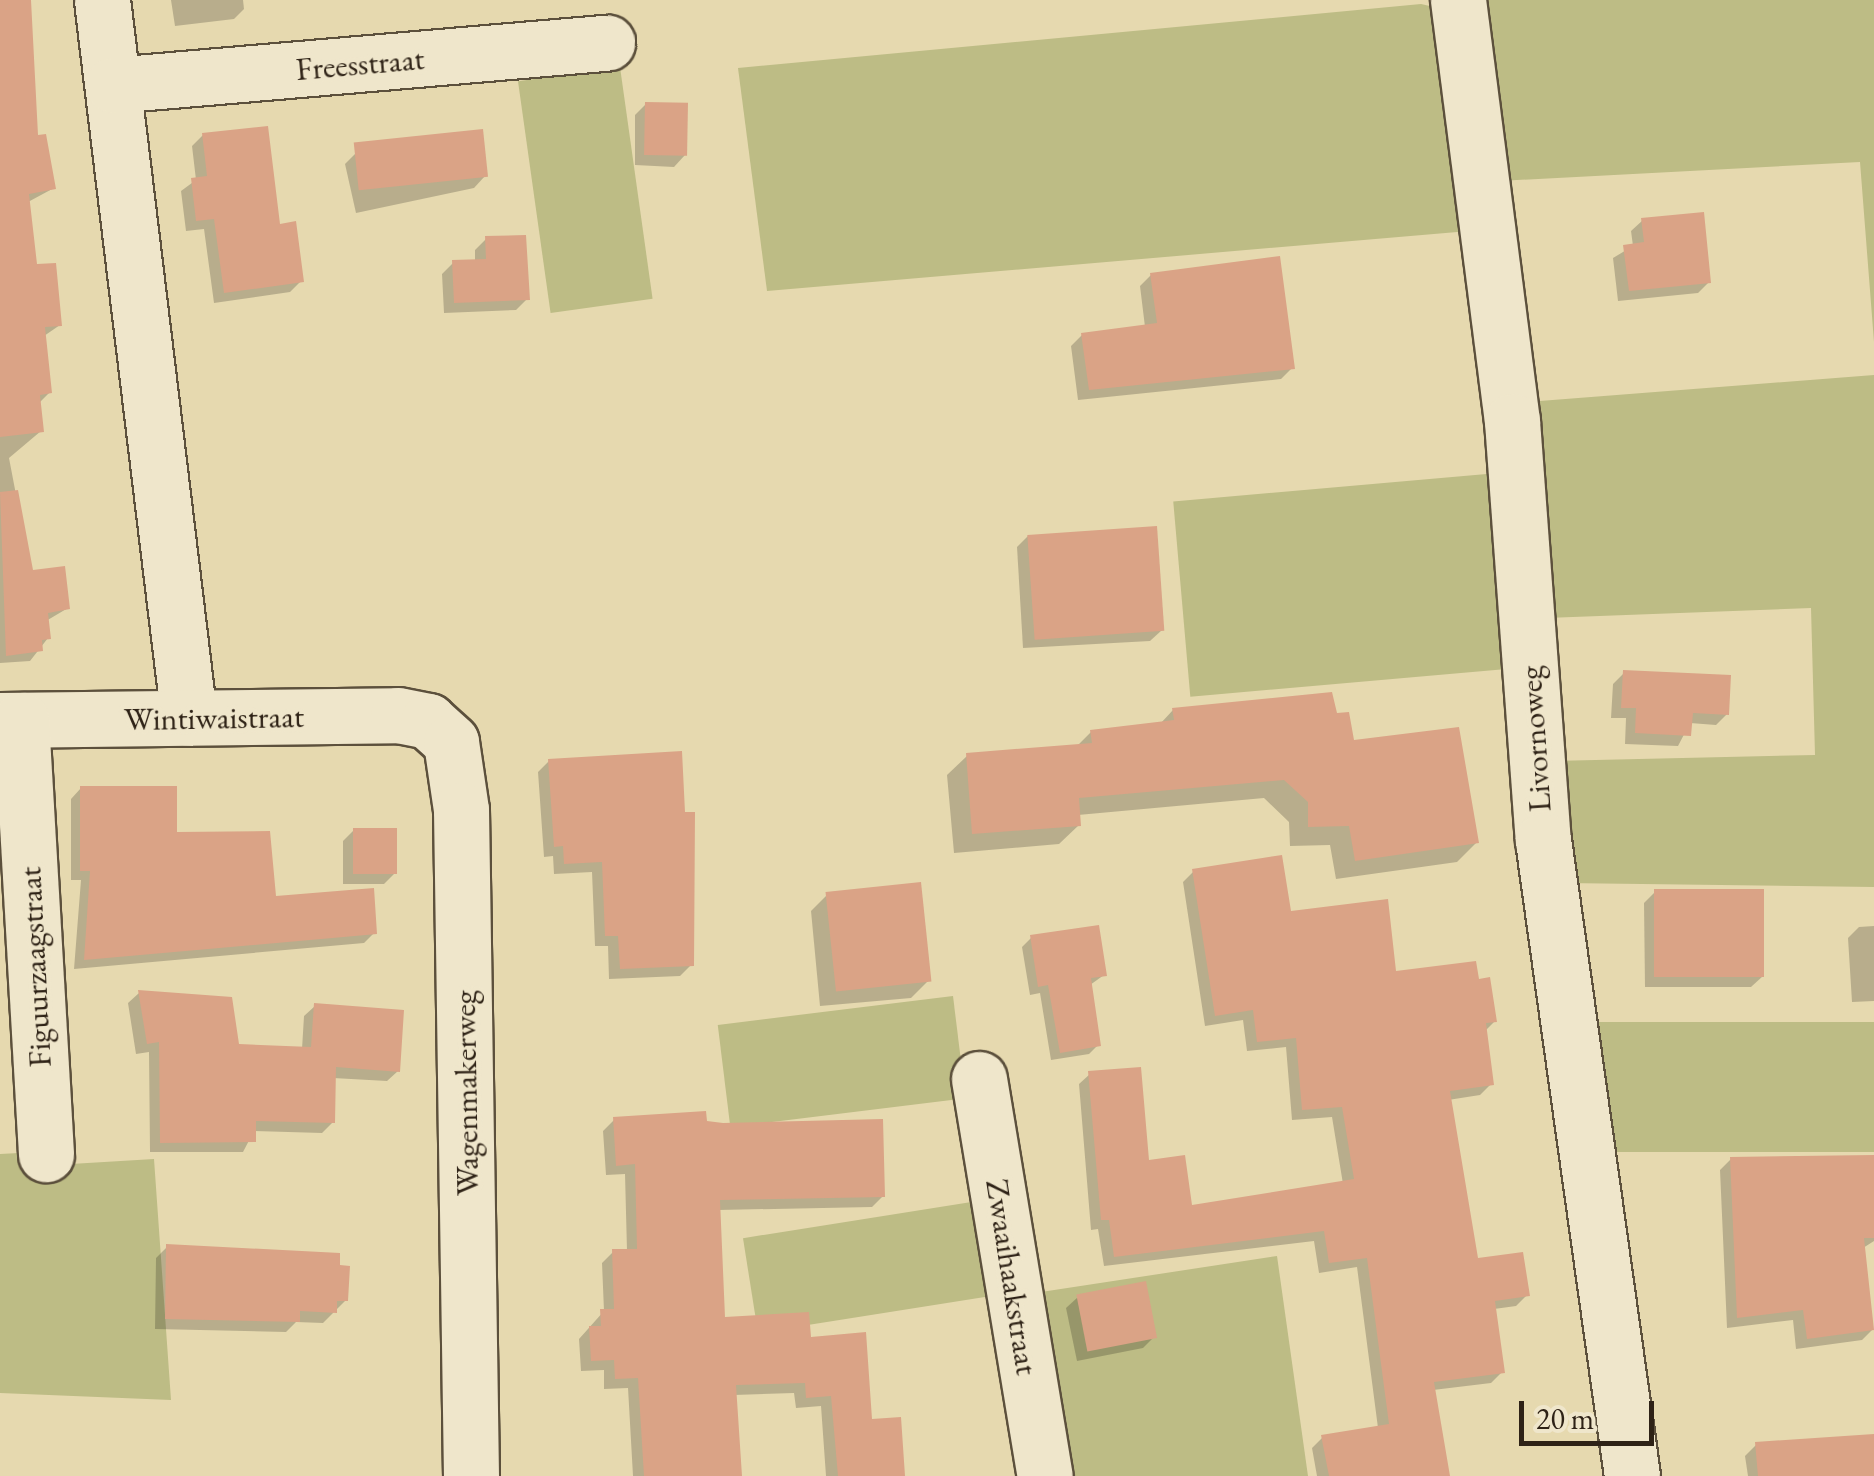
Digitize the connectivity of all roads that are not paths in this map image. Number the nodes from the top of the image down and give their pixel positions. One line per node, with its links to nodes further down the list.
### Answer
1 (102, 0): 4 (street)
2 (1458, 0): 12 (street, Livornoweg)
3 (608, 43): 4 (street, Freesstraat)
4 (113, 85): 5 (street)
5 (190, 718): 6 (street, Wintiwaistraat); 7 (street, Wintiwaistraat)
6 (11, 720): 9 (street, Figuurzaagstraat)
7 (428, 721): 10 (street, Wagenmakerweg)
8 (979, 1079): 11 (street, Zwaaihaakstraat)
9 (46, 1154)
10 (471, 1476)
11 (1045, 1476)
12 (1632, 1476)

